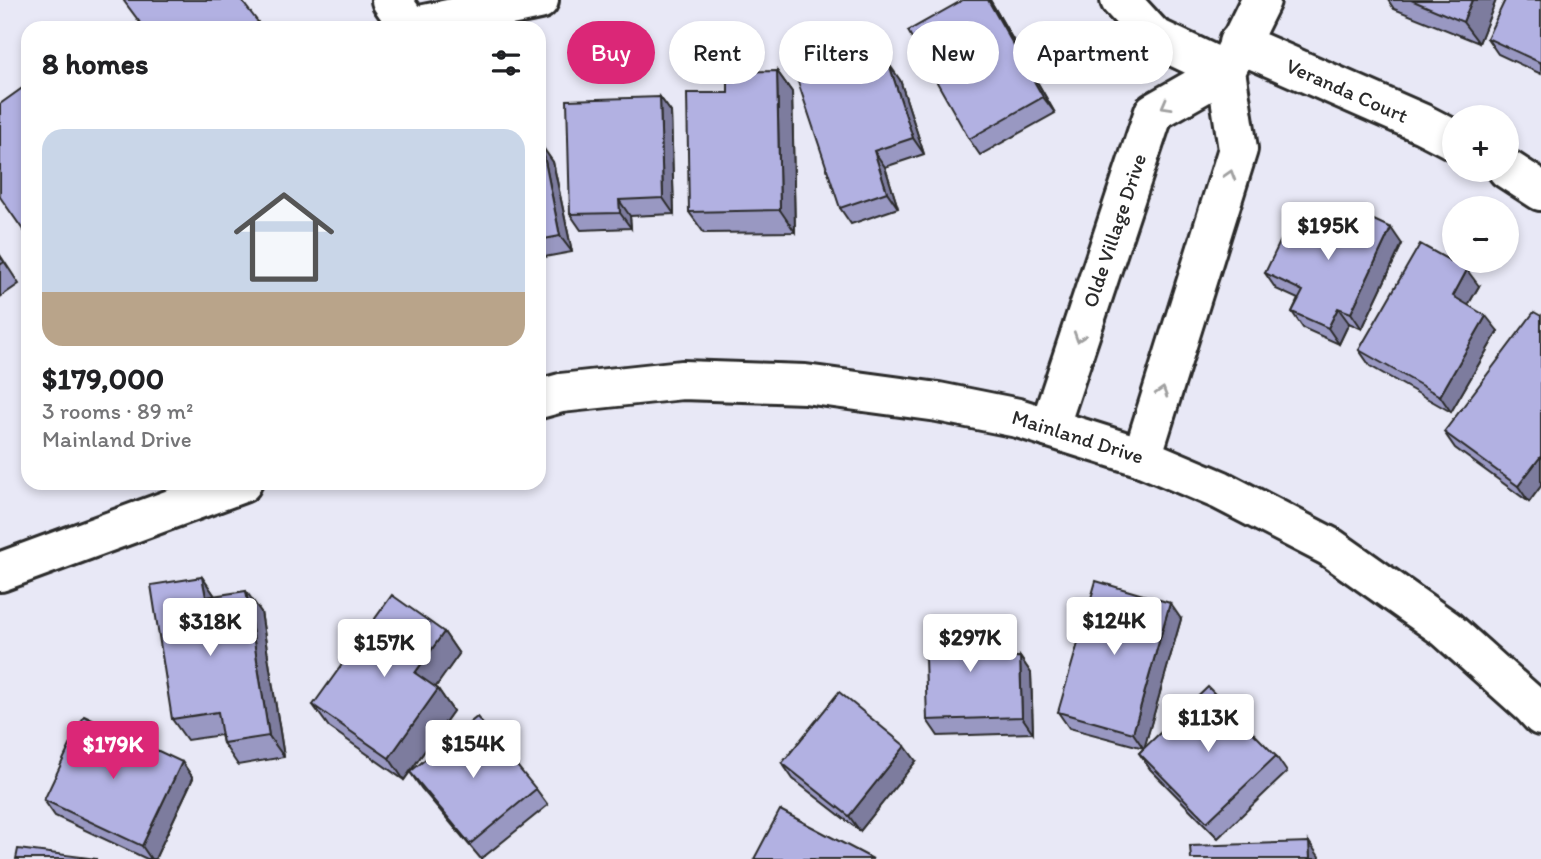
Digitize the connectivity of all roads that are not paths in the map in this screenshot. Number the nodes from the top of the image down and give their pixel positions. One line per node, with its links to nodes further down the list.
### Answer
1 (391, 0): 5 (street)
2 (539, 0): 6 (street)
3 (1120, 0): 7 (street, Veranda Court)
4 (1261, 0): 7 (street)
5 (406, 21)
6 (439, 21)
7 (1232, 57): 8 (street, Veranda Court); 12 (street, Olde Village Drive, one-way to 12); 13 (street, one-way to 7)
8 (1442, 134)
9 (1519, 177): 10 (street)
10 (1541, 191)
11 (546, 397): 12 (street, Mainland Drive)
12 (1049, 428): 13 (street, Mainland Drive)
13 (1142, 457): 16 (street, Mainland Drive)
14 (223, 490): 15 (street)
15 (0, 572)
16 (1541, 716)

